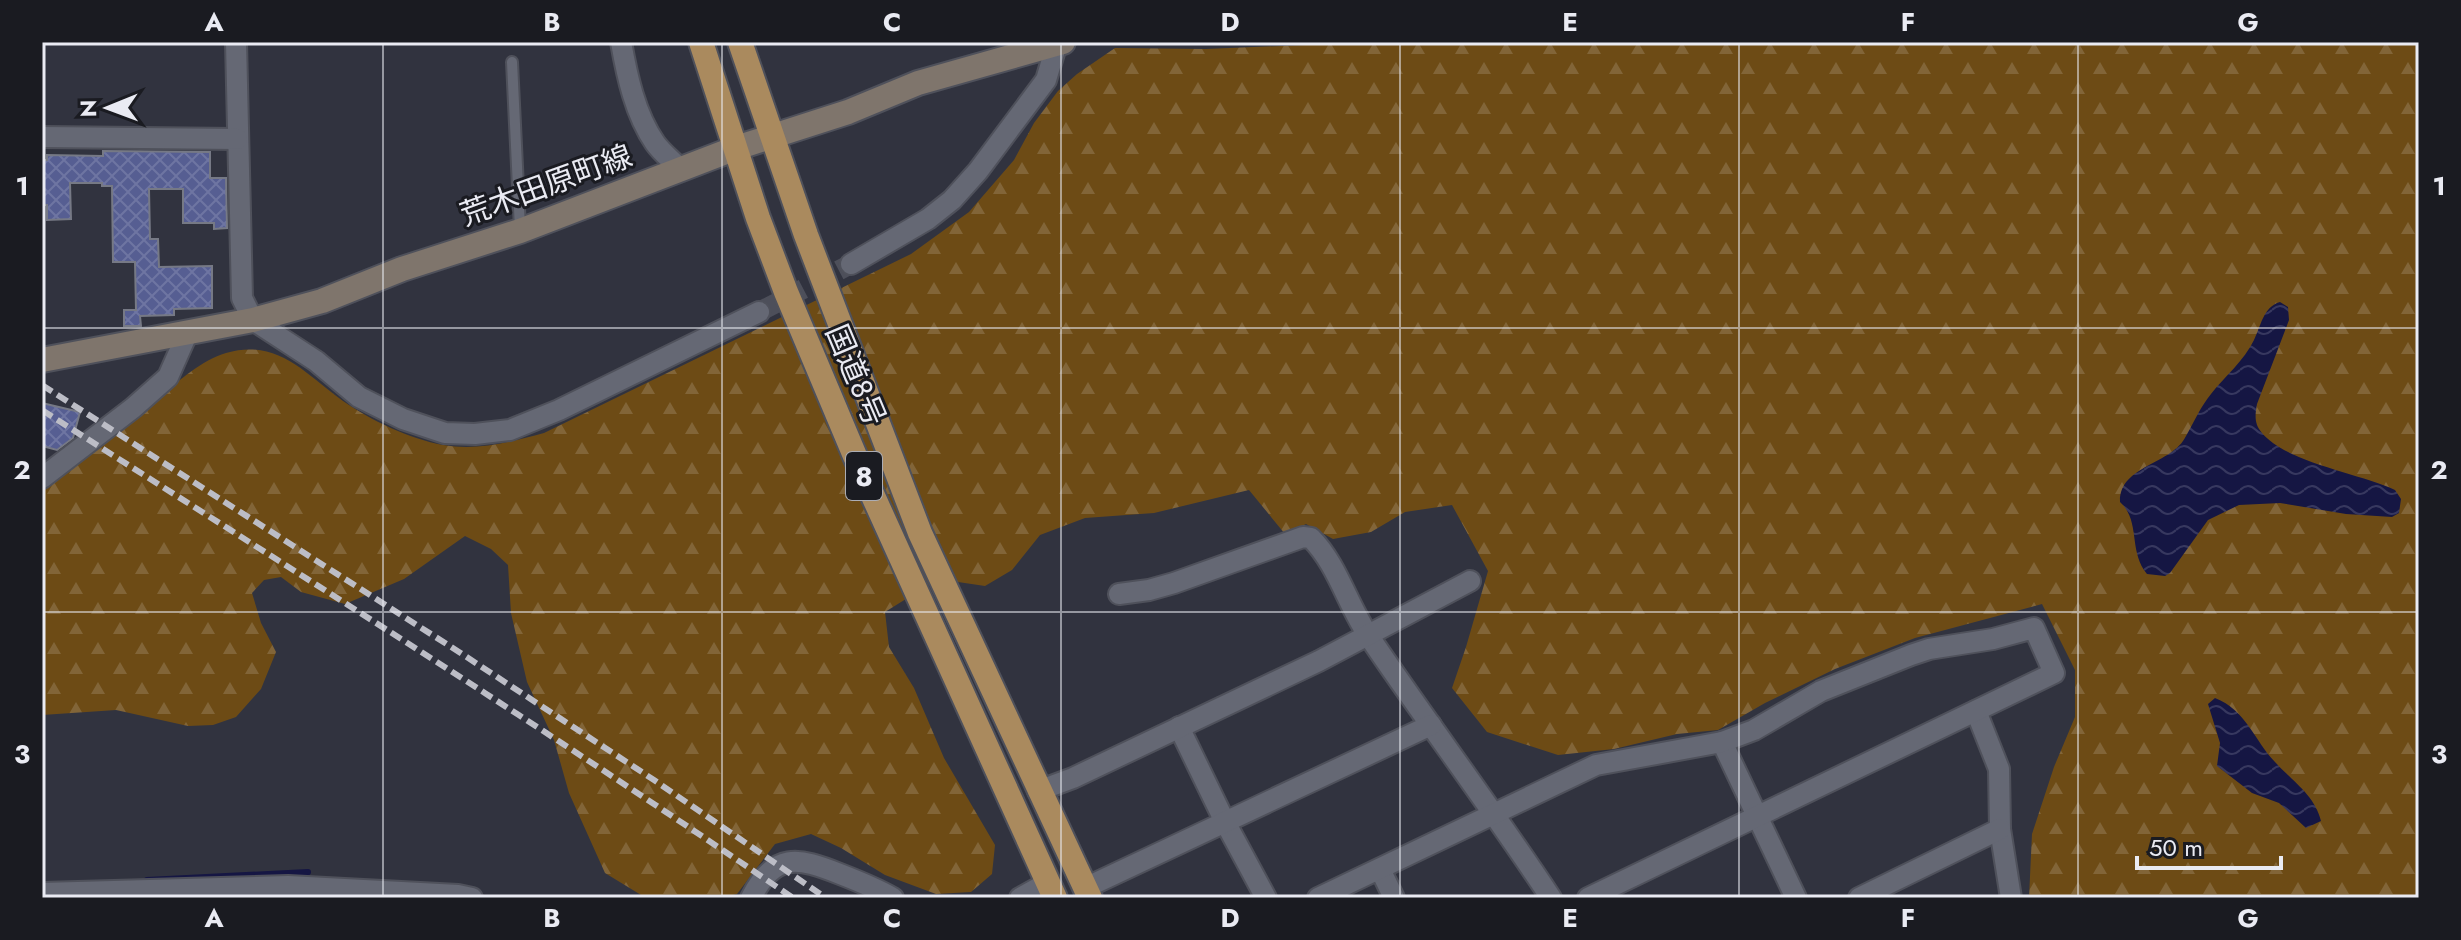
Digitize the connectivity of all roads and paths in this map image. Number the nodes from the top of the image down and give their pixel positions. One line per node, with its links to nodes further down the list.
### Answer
1 (236, 42): 9 (street)
2 (621, 42): 11 (street)
3 (701, 42): 10 (highway, 国道8号 / 8)
4 (740, 42): 7 (highway, 国道8号 / 8)
5 (1060, 43): 7 (main road, 荒木田原町線); 13 (street)
6 (512, 62): 12 (lane)
7 (772, 136): 10 (main road, 荒木田原町線); 26 (highway, 国道8号 / 8)
8 (42, 137): 9 (street)
9 (237, 139): 15 (street)
10 (736, 148): 11 (main road, 荒木田原町線); 32 (highway, 国道8号 / 8)
11 (681, 170): 12 (main road, 荒木田原町線)
12 (520, 231): 15 (main road, 荒木田原町線)
13 (851, 264)
14 (759, 312): 15 (street)
15 (253, 320): 16 (main road, 荒木田原町線)
16 (187, 334): 17 (main road, 荒木田原町線); 18 (street)
17 (42, 360)
18 (42, 478)
19 (1470, 581): 21 (street)
20 (1119, 594): 21 (street)
21 (1367, 634): 23 (street); 24 (street)
22 (1976, 711): 25 (street); 28 (street); 30 (street)
23 (1431, 725): 27 (street); 29 (street)
24 (1179, 727): 26 (street); 29 (street)
25 (1722, 742): 27 (street); 28 (street)
26 (1038, 791): 34 (highway, 国道8号 / 8)
27 (1493, 814): 31 (street); 42 (street)
28 (1758, 817): 43 (street); 44 (street)
29 (1224, 820): 34 (street); 39 (street)
30 (2000, 829): 45 (street); 46 (street)
31 (1380, 869): 40 (street); 41 (street)
32 (1051, 891): 38 (street)
33 (42, 893): 35 (street)
34 (1087, 893)
35 (472, 898)
36 (751, 898): 37 (street)
37 (893, 898)
38 (1020, 898)
39 (1266, 898)
40 (1318, 898)
41 (1394, 898)
42 (1551, 898)
43 (1588, 898)
44 (1796, 898)
45 (1859, 898)
46 (2011, 898)

